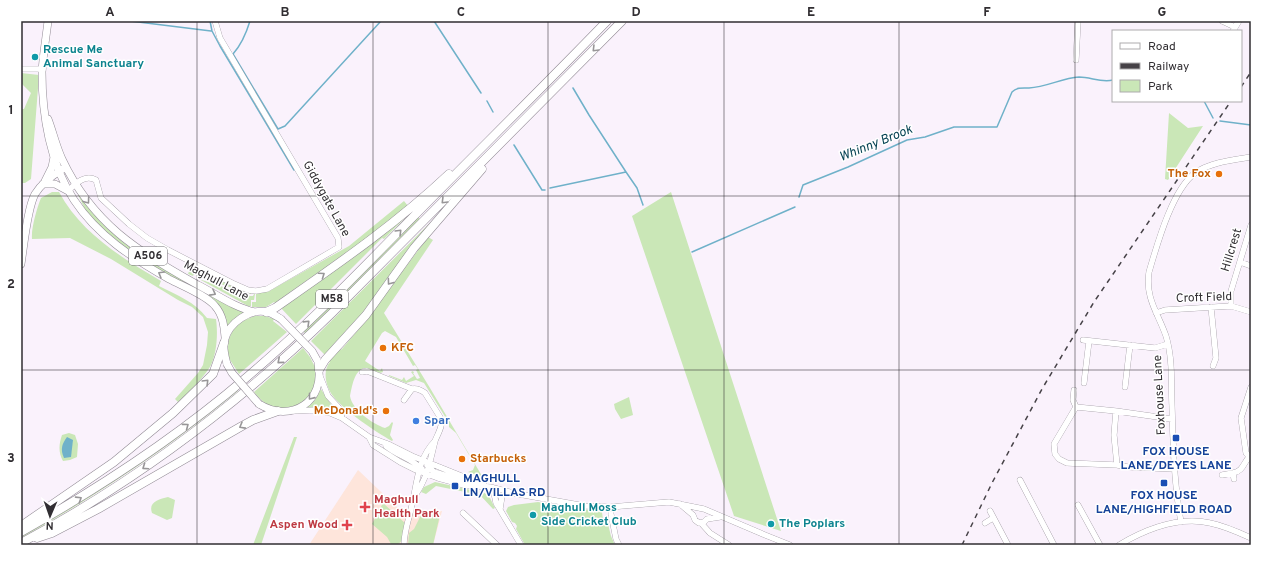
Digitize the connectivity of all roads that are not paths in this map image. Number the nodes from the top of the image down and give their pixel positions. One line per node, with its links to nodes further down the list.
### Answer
1 (48, 21): 11 (main road, A506)
2 (215, 21): 18 (street, Giddygate Lane)
3 (607, 21): 14 (highway, M58)
4 (622, 21): 13 (highway, M58, one-way to 13)
5 (1078, 21): 9 (street)
6 (1222, 21): 8 (street)
7 (1239, 21): 8 (street)
8 (1234, 29)
9 (1076, 60)
10 (21, 69): 11 (street)
11 (43, 69): 12 (main road, A506)
12 (43, 104): 15 (main road, A506); 17 (main road, A506)
13 (532, 113): 36 (highway, M58, one-way to 36); 85 (highway, M58, one-way to 85)
14 (498, 131): 28 (highway, M58, one-way to 14); 83 (highway, M58, one-way to 14)
15 (54, 157): 17 (main road, A506); 19 (main road)
16 (1251, 157): 30 (street, Foxhouse Lane)
17 (63, 169): 18 (main road, Maghull Lane / A506); 19 (main road); 20 (main road, Maghull Lane / A506)
18 (76, 183): 20 (street); 27 (main road, Maghull Lane / A506, one-way to 27)
19 (43, 184): 20 (main road); 23 (main road)
20 (68, 191): 31 (main road, Maghull Lane / A506, one-way to 20)
21 (1251, 225): 22 (street, Hillcrest)
22 (1240, 262): 24 (street); 25 (street, Hillcrest)
23 (21, 264)
24 (1251, 266)
25 (1231, 306): 26 (street, Croft Field); 29 (street, Croft Field)
26 (1212, 307): 30 (street, Croft Field); 34 (street)
27 (255, 312): 28 (main road, A506); 31 (main road, A506)
28 (266, 312): 36 (main road, A506, bridge)
29 (1251, 312)
30 (1156, 313): 32 (street, Foxhouse Lane)
31 (224, 340): 45 (main road, A506, bridge); 82 (highway, one-way to 31)
32 (1168, 344): 33 (street); 49 (street, Foxhouse Lane)
33 (1130, 345): 37 (street); 38 (street)
34 (1213, 366)
35 (362, 372): 40 (street)
36 (320, 373): 46 (main road, A506, one-way to 46); 48 (street)
37 (1084, 383)
38 (1125, 387)
39 (1251, 387): 43 (street)
40 (412, 390): 42 (street); 51 (street)
41 (1074, 390): 44 (street)
42 (404, 400)
43 (1248, 403): 53 (street)
44 (1076, 407): 47 (street); 56 (street)
45 (278, 411): 46 (main road, A506); 85 (highway, one-way to 85)
46 (292, 411): 48 (street)
47 (1116, 411): 49 (street); 56 (street)
48 (342, 418): 50 (street)
49 (1172, 419): 57 (street, Foxhouse Lane)
50 (368, 437): 52 (street); 58 (street)
51 (435, 441): 54 (street); 55 (street)
52 (381, 442): 54 (street); 58 (street)
53 (1250, 458): 60 (street)
54 (423, 460): 55 (street); 58 (street)
55 (429, 465): 59 (street); 62 (street); 63 (street)
56 (1117, 465): 57 (street)
57 (1174, 469): 80 (street, Foxhouse Lane)
58 (420, 470): 59 (street); 65 (street)
59 (426, 474): 62 (street); 65 (street)
60 (1222, 475)
61 (1020, 480): 93 (street)
62 (477, 486): 63 (street)
63 (491, 488): 64 (street); 69 (street)
64 (503, 490): 66 (street); 69 (street)
65 (414, 499): 86 (street)
66 (679, 504): 68 (street); 75 (street)
67 (1078, 505): 77 (street)
68 (698, 509): 70 (street); 75 (street)
69 (500, 510): 88 (street)
70 (706, 511): 76 (street); 79 (street)
71 (990, 511): 78 (street)
72 (464, 513): 87 (street)
73 (611, 514): 89 (street)
74 (1091, 514): 77 (street)
75 (693, 515): 79 (street)
76 (720, 517): 79 (street); 91 (street)
77 (1085, 517): 94 (street)
78 (993, 518): 81 (street); 92 (street)
79 (705, 521): 90 (street)
80 (1180, 522): 84 (street); 95 (street)
81 (985, 523)
82 (21, 526)
83 (21, 532)
84 (1251, 538)
85 (22, 542)
86 (404, 545)
87 (497, 545)
88 (521, 545)
89 (619, 545)
90 (729, 545)
91 (790, 545)
92 (1008, 545)
93 (1054, 545)
94 (1100, 545)
95 (1119, 545)

